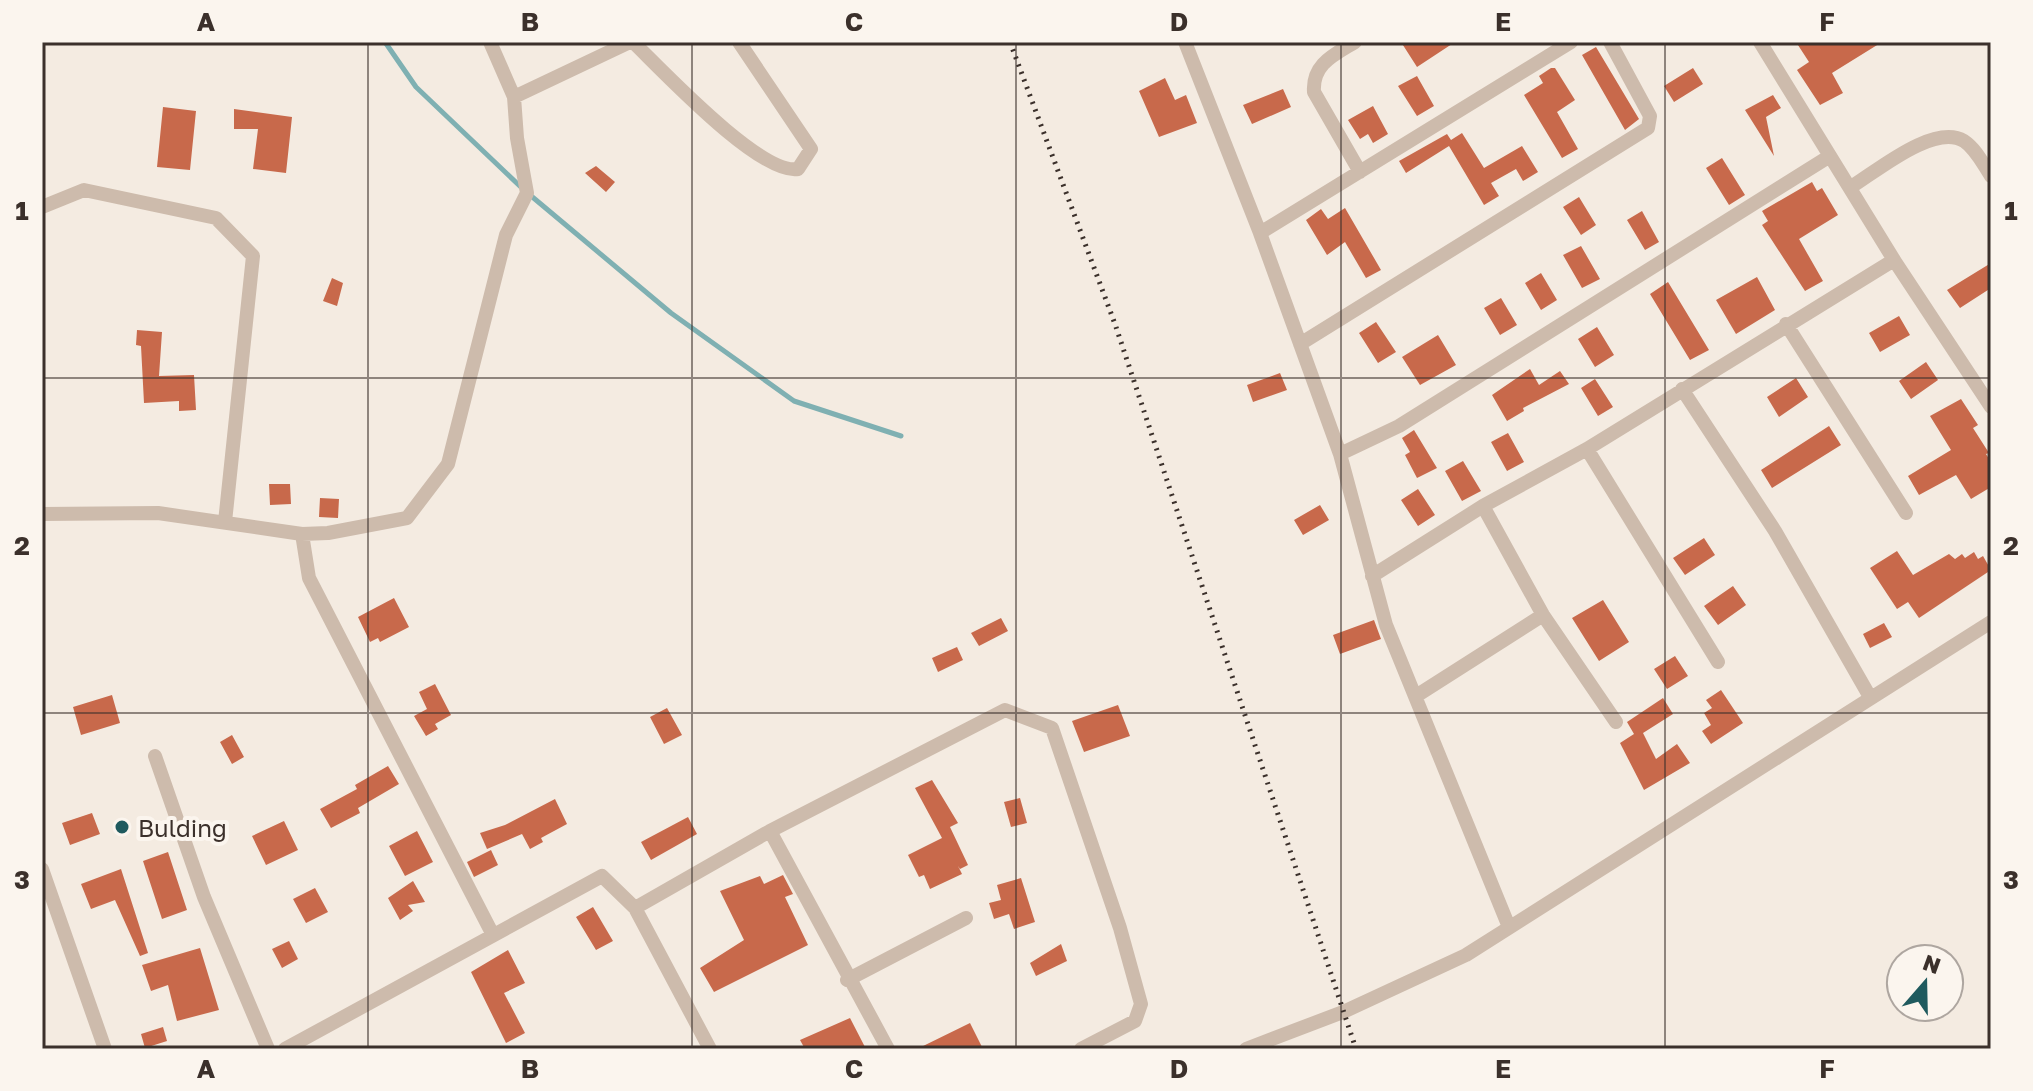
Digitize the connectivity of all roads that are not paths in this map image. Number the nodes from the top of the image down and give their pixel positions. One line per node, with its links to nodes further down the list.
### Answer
1 (490, 42): 9 (street)
2 (632, 42): 3 (street); 9 (street)
3 (739, 42)
4 (1185, 42): 15 (street)
5 (1355, 42): 11 (street)
6 (1571, 42): 11 (street)
7 (1610, 42): 18 (street)
8 (1760, 42): 10 (street)
9 (514, 97): 27 (street)
10 (1830, 156): 13 (street); 22 (street)
11 (1360, 172): 15 (street)
12 (1991, 176): 13 (street)
13 (1851, 187): 16 (street)
14 (42, 207): 26 (street)
15 (1260, 233): 18 (street)
16 (1894, 260): 17 (street); 20 (street)
17 (1786, 324): 19 (street); 24 (street)
18 (1300, 344): 22 (street)
19 (1682, 389): 21 (street); 33 (street)
20 (1991, 407)
21 (1587, 449): 23 (street); 31 (street)
22 (1340, 454): 28 (street)
23 (1483, 506): 28 (street); 29 (street)
24 (1906, 513)
25 (42, 514): 26 (street)
26 (225, 522): 27 (street)
27 (302, 534): 41 (street)
28 (1372, 576): 32 (street)
29 (1543, 615): 32 (street); 34 (street)
30 (1991, 622): 33 (street)
31 (1718, 662)
32 (1416, 696): 40 (street)
33 (1870, 697): 40 (street)
34 (1616, 722)
35 (155, 756): 44 (street)
36 (770, 831): 38 (street); 42 (street); 48 (street)
37 (42, 869): 43 (street)
38 (635, 908): 41 (street); 46 (street)
39 (966, 918): 42 (street)
40 (1509, 927): 49 (street)
41 (493, 935): 45 (street)
42 (847, 980): 47 (street)
43 (105, 1049)
44 (268, 1049)
45 (285, 1049)
46 (710, 1049)
47 (888, 1049)
48 (1081, 1049)
49 (1246, 1049)

